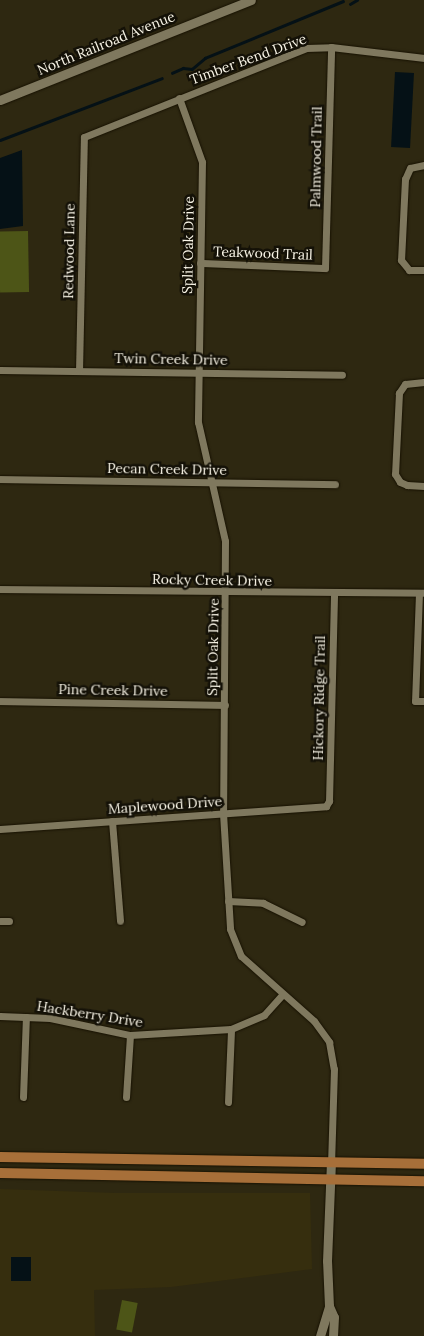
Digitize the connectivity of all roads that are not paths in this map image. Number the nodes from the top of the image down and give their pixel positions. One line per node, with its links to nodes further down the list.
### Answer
1 (251, 0): 2 (street, North Railroad Avenue)
2 (233, 3): 6 (street, North Railroad Avenue)
3 (331, 47): 4 (street, Timber Bend Drive); 5 (street, Timber Bend Drive); 10 (street, Palmwood Trail)
4 (424, 58)
5 (179, 98): 7 (street, Timber Bend Drive); 9 (street, Split Oak Drive)
6 (0, 100)
7 (88, 134): 13 (street, Redwood Lane)
8 (424, 164): 11 (street)
9 (200, 263): 10 (street, Teakwood Trail); 14 (street, Split Oak Drive)
10 (325, 268)
11 (424, 270)
12 (0, 370): 13 (street, Twin Creek Drive)
13 (79, 371): 14 (street, Twin Creek Drive)
14 (198, 372): 15 (street, Twin Creek Drive); 18 (street, Split Oak Drive)
15 (342, 375)
16 (424, 382): 20 (street)
17 (0, 479): 18 (street, Pecan Creek Drive)
18 (211, 482): 19 (street, Pecan Creek Drive); 22 (street, Split Oak Drive)
19 (334, 484)
20 (424, 486)
21 (0, 589): 22 (street, Rocky Creek Drive)
22 (226, 593): 24 (street, Rocky Creek Drive); 27 (street, Split Oak Drive)
23 (422, 593): 24 (street, Rocky Creek Drive); 26 (street)
24 (334, 595): 28 (street, Hickory Ridge Trail)
25 (0, 701): 27 (street, Pine Creek Drive)
26 (424, 701)
27 (225, 705): 29 (street, Split Oak Drive)
28 (329, 801): 29 (street, Maplewood Drive)
29 (223, 813): 30 (street, Maplewood Drive); 32 (street, Split Oak Drive)
30 (112, 821): 31 (street, Maplewood Drive); 35 (street)
31 (0, 829)
32 (228, 901): 36 (street); 37 (street, Split Oak Drive)
33 (0, 921): 34 (street)
34 (10, 921)
35 (120, 921)
36 (302, 922)
37 (283, 994): 40 (street, Hackberry Drive); 46 (street, Split Oak Drive)
38 (0, 1016): 39 (street, Hackberry Drive)
39 (26, 1017): 41 (street, Hackberry Drive); 42 (street)
40 (231, 1029): 41 (street, Hackberry Drive); 44 (street)
41 (130, 1035): 43 (street)
42 (23, 1097)
43 (126, 1097)
44 (228, 1102)
45 (0, 1157): 46 (main road)
46 (331, 1163): 47 (main road); 49 (street)
47 (424, 1164)
48 (0, 1173): 49 (main road)
49 (330, 1180): 50 (main road); 51 (street)
50 (424, 1181)
51 (329, 1306): 52 (street); 53 (street)
52 (320, 1336)
53 (332, 1336)

